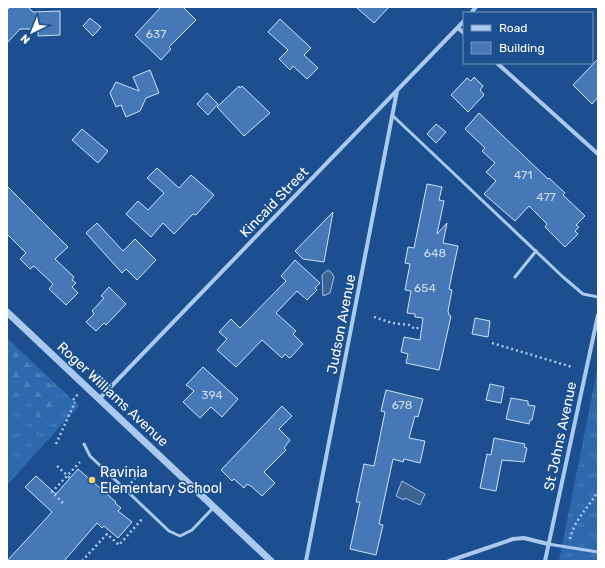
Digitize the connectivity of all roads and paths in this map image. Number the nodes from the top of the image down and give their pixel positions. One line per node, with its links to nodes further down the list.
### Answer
1 (463, 22): 2 (street, Kincaid Street)
2 (458, 28): 3 (street); 5 (street, Kincaid Street)
3 (463, 32)
4 (498, 64): 7 (street)
5 (397, 90): 6 (street, Judson Avenue); 17 (street, Kincaid Street)
6 (392, 115): 8 (lane); 36 (street, Judson Avenue)
7 (598, 154)
8 (536, 251): 9 (lane); 10 (lane)
9 (515, 278)
10 (598, 298)
11 (7, 312): 17 (street, Roger Williams Avenue)
12 (598, 315): 31 (street, St Johns Avenue)
13 (374, 317): 14 (path)
14 (420, 327)
15 (492, 343): 16 (path)
16 (572, 367)
17 (99, 399): 29 (street, Roger Williams Avenue)
18 (75, 402): 19 (path)
19 (56, 444)
20 (84, 444): 26 (lane)
21 (80, 462): 24 (path)
22 (57, 466): 24 (path)
23 (144, 468): 26 (path)
24 (67, 476): 25 (path); 28 (path)
25 (70, 478)
26 (125, 489): 29 (lane)
27 (598, 492): 32 (path)
28 (63, 503)
29 (214, 508): 35 (street, Roger Williams Avenue)
30 (142, 519): 34 (path)
31 (548, 544): 32 (lane); 37 (street); 38 (street, St Johns Avenue)
32 (569, 548): 33 (lane)
33 (598, 552)
34 (82, 561)
35 (271, 561)
36 (306, 561)
37 (450, 561)
38 (545, 561)

